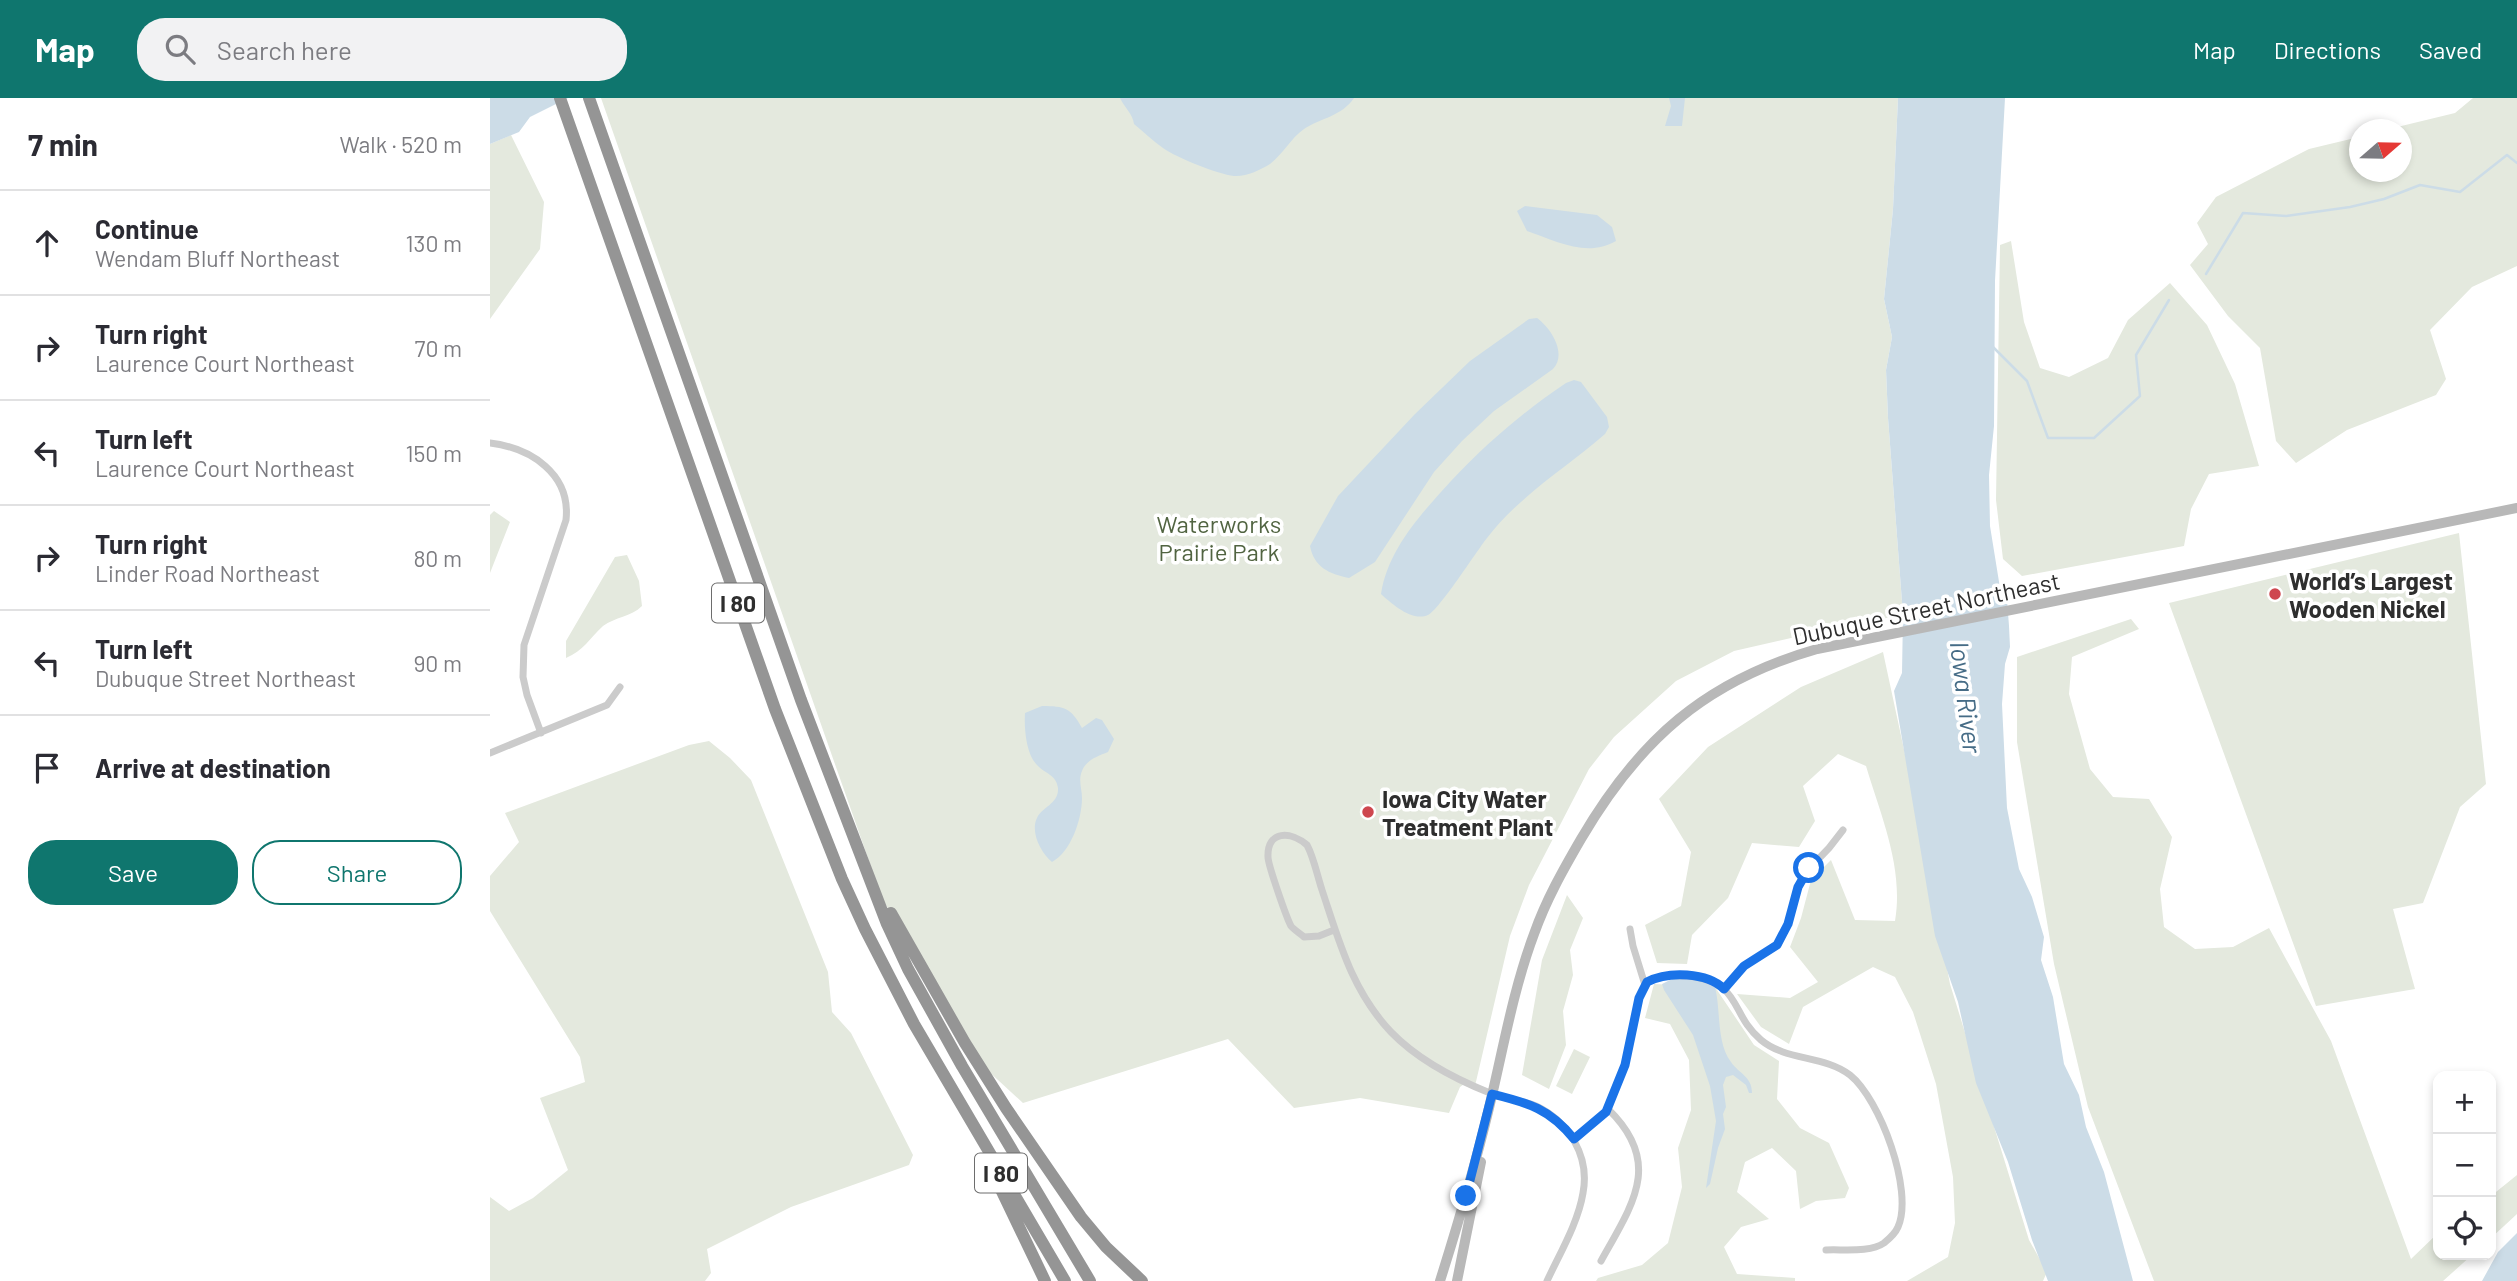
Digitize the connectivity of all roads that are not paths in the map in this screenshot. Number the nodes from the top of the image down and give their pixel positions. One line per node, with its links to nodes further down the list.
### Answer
1 (560, 98): 14 (highway, I 80)
2 (589, 98): 9 (highway, I 80)
3 (490, 443): 6 (street)
4 (2517, 508): 15 (main road, Dubuque Street Northeast)
5 (620, 687): 6 (street)
6 (541, 733): 7 (street)
7 (490, 754)
8 (1843, 830): 13 (street)
9 (860, 854): 23 (highway, I 80); 24 (highway)
10 (1630, 929): 12 (street)
11 (1334, 930): 11 (street); 15 (street)
12 (1645, 985): 13 (street); 17 (street)
13 (1724, 989): 19 (street)
14 (938, 1065): 21 (highway); 22 (highway, I 80)
15 (1492, 1094): 16 (main road, Dubuque Street Northeast); 18 (street)
16 (1489, 1107): 25 (main road, Dubuque Street Northeast); 26 (main road)
17 (1608, 1108): 18 (street); 20 (street)
18 (1574, 1139): 27 (street)
19 (1826, 1250)
20 (1601, 1262)
21 (1045, 1281)
22 (1065, 1281)
23 (1090, 1281)
24 (1142, 1281)
25 (1440, 1281)
26 (1457, 1281)
27 (1547, 1281)

